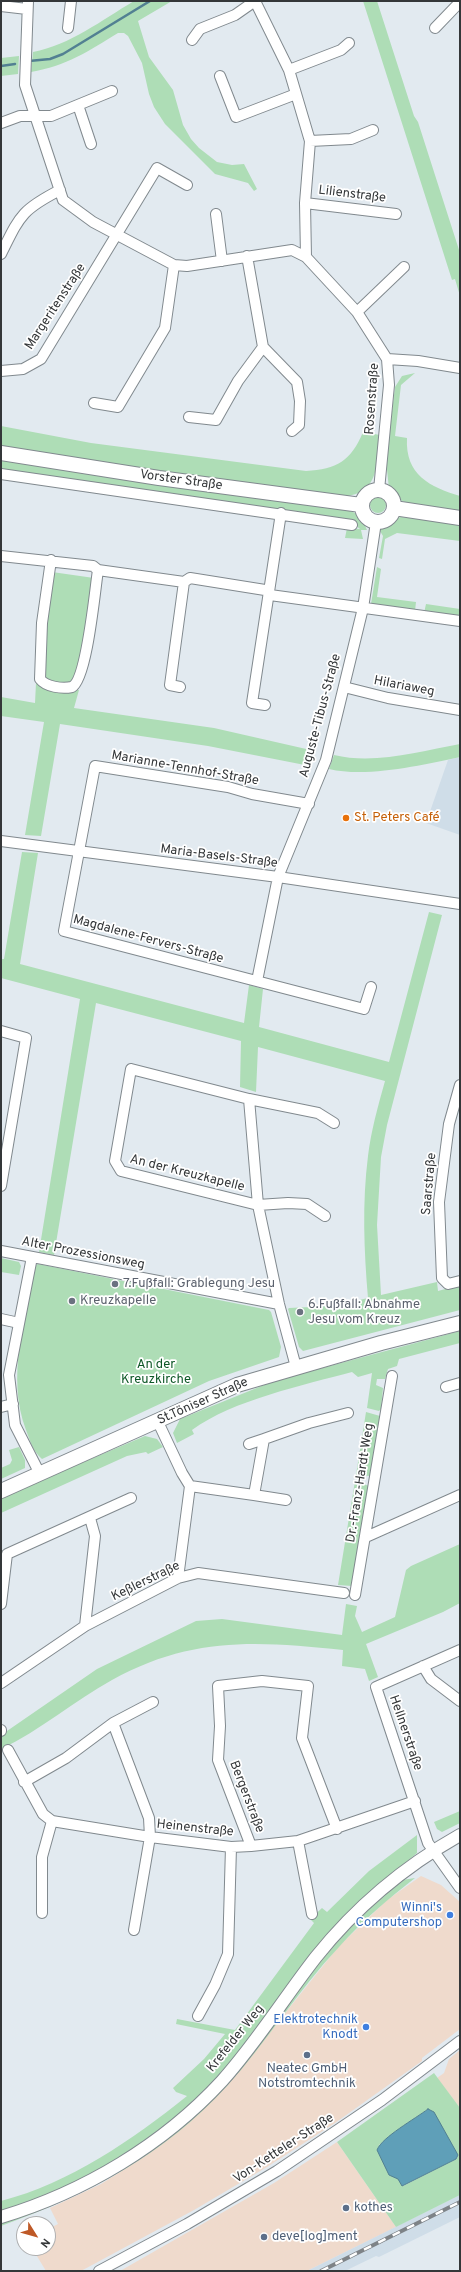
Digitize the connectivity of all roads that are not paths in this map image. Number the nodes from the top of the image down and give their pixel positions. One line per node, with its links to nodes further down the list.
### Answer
1 (71, 1): 6 (street)
2 (255, 1): 8 (street, Lilienstraße); 10 (street, Lilienstraße)
3 (460, 2): 7 (street)
4 (28, 5): 5 (street); 15 (street)
5 (1, 6)
6 (68, 28)
7 (435, 28)
8 (192, 40)
9 (349, 43): 10 (street)
10 (288, 70): 13 (street, Lilienstraße)
11 (220, 76): 13 (street)
12 (112, 91): 14 (street)
13 (296, 94): 18 (street, Lilienstraße)
14 (78, 106): 15 (street); 19 (street)
15 (36, 118): 16 (street); 21 (street)
16 (1, 123)
17 (373, 130): 18 (street)
18 (310, 141): 22 (street, Lilienstraße)
19 (91, 144)
20 (186, 185): 25 (street, Margeritenstraße)
21 (60, 190): 25 (street); 26 (street)
22 (305, 203): 24 (street, Lilienstraße); 28 (street, Lilienstraße)
23 (216, 214): 29 (street)
24 (396, 214)
25 (117, 235): 30 (street); 36 (street, Margeritenstraße)
26 (1, 254)
27 (248, 256): 28 (street); 29 (street); 33 (street)
28 (306, 257): 32 (street)
29 (222, 261): 30 (street)
30 (174, 265): 37 (street)
31 (404, 267): 32 (street)
32 (358, 312): 34 (street)
33 (263, 347): 38 (street); 39 (street)
34 (387, 359): 35 (street, Rosenstraße); 42 (street, Rosenstraße)
35 (460, 368)
36 (1, 371)
37 (94, 403)
38 (189, 417)
39 (292, 431)
40 (1, 453): 43 (main road, Vorster Straße)
41 (1, 474): 45 (street)
42 (379, 490): 43 (main road); 44 (main road)
43 (361, 505): 47 (main road)
44 (394, 508): 46 (main road); 47 (main road)
45 (281, 513): 48 (street); 53 (street)
46 (460, 518)
47 (376, 522): 54 (street, Auguste-Tibus-Straße)
48 (352, 525)
49 (1, 556): 50 (street)
50 (51, 560): 51 (street); 51 (street)
51 (98, 570): 52 (street)
52 (184, 582): 53 (street); 56 (street)
53 (270, 595): 54 (street); 58 (street)
54 (363, 608): 55 (street); 57 (street, Auguste-Tibus-Straße)
55 (460, 621)
56 (180, 687)
57 (344, 687): 59 (street, Hilariaweg); 60 (street, Auguste-Tibus-Straße)
58 (265, 705)
59 (460, 710)
60 (309, 804): 62 (street, Marianne-Tennhof-Straße); 63 (street, Auguste-Tibus-Straße)
61 (1, 841): 62 (street, Maria-Basels-Straße)
62 (79, 852): 63 (street, Maria-Basels-Straße); 65 (street, Magdalene-Fervers-Straße)
63 (278, 878): 64 (street, Maria-Basels-Straße); 65 (street, Auguste-Tibus-Straße)
64 (460, 904)
65 (257, 981): 66 (street)
66 (370, 987)
67 (1, 1031): 73 (street)
68 (460, 1085): 71 (street, Saarstraße)
69 (249, 1099): 70 (street, An der Kreuzkapelle); 75 (street, An der Kreuzkapelle); 75 (street, An der Kreuzkapelle)
70 (334, 1123)
71 (450, 1124): 72 (street); 79 (street, Saarstraße)
72 (460, 1124)
73 (5, 1143): 74 (street)
74 (1, 1186)
75 (258, 1205): 76 (street, An der Kreuzkapelle); 80 (street, An der Kreuzkapelle)
76 (325, 1216)
77 (1, 1251): 78 (street, Alter Prozessionsweg)
78 (32, 1257): 80 (street, Alter Prozessionsweg); 82 (street)
79 (460, 1281)
80 (279, 1304): 84 (street, An der Kreuzkapelle)
81 (1, 1319): 82 (street)
82 (19, 1323): 88 (street)
83 (460, 1324): 84 (main road, St.Töniser Straße)
84 (296, 1367): 91 (main road, St.Töniser Straße)
85 (392, 1376): 102 (street, Dr.-Franz-Hardt-Weg)
86 (460, 1383): 87 (street)
87 (446, 1387)
88 (12, 1404): 89 (street); 94 (street)
89 (1, 1407)
90 (348, 1413): 92 (street)
91 (158, 1422): 94 (main road, St.Töniser Straße); 95 (street)
92 (264, 1439): 93 (street); 97 (street)
93 (249, 1444)
94 (40, 1474): 96 (main road, St.Töniser Straße)
95 (190, 1486): 97 (street); 104 (street)
96 (1, 1492)
97 (254, 1494): 100 (street)
98 (460, 1495): 102 (street)
99 (131, 1498): 101 (street)
100 (286, 1500)
101 (90, 1518): 103 (street); 108 (street)
102 (366, 1537): 106 (street, Dr.-Franz-Hardt-Weg)
103 (4, 1555): 107 (street)
104 (178, 1578): 105 (street, Keßlerstraße); 108 (street, Keßlerstraße)
105 (344, 1593)
106 (355, 1595)
107 (1, 1604)
108 (85, 1626): 111 (street, Keßlerstraße)
109 (460, 1650): 110 (street, Hellnerstraße)
110 (423, 1666): 112 (street); 117 (street, Hellnerstraße)
111 (1, 1683)
112 (460, 1701)
113 (153, 1702): 114 (street)
114 (113, 1723): 116 (street); 121 (street)
115 (8, 1750): 116 (street)
116 (24, 1782): 118 (street)
117 (415, 1801): 119 (street, Heinenstraße); 125 (street, Hellnerstraße)
118 (52, 1821): 121 (street, Heinenstraße); 127 (street)
119 (336, 1829): 122 (street, Heinenstraße); 123 (street, Bergerstraße)
120 (460, 1835): 125 (street, Krefelder Weg)
121 (150, 1837): 124 (street, Heinenstraße); 129 (street)
122 (298, 1841): 123 (street, Heinenstraße); 128 (street)
123 (251, 1846): 124 (street, Heinenstraße)
124 (232, 1847): 130 (street)
125 (433, 1851): 126 (street); 132 (street, Krefelder Weg)
126 (460, 1888)
127 (42, 1913)
128 (312, 1914)
129 (134, 1930)
130 (198, 2016)
131 (460, 2041): 133 (street, Von-Ketteler-Straße)
132 (1, 2217)
133 (110, 2267): 134 (street, Von-Ketteler-Straße)
134 (99, 2271)

